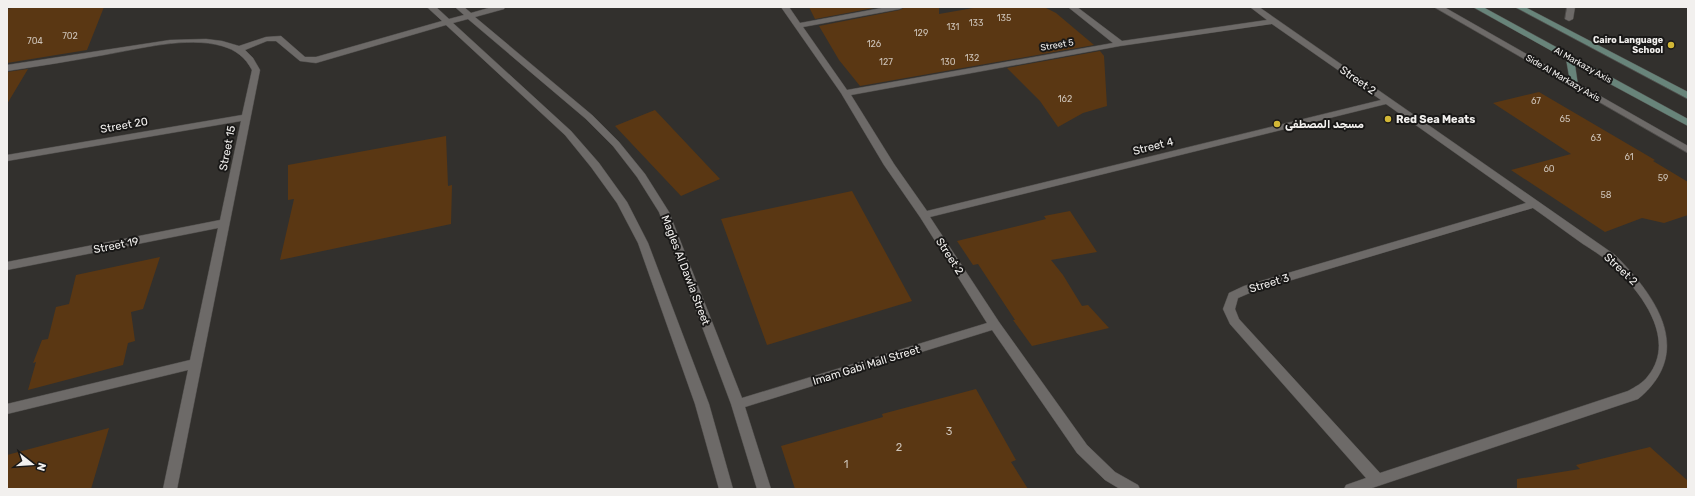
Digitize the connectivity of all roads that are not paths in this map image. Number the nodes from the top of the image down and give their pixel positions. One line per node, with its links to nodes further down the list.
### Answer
1 (431, 7): 15 (street)
2 (459, 7): 12 (street, Magles Al Dawla Street)
3 (501, 7): 12 (street)
4 (785, 7): 16 (street, Street 2)
5 (900, 7): 16 (street)
6 (1072, 7): 17 (street)
7 (1254, 7): 14 (street, Street 2)
8 (1438, 7): 21 (street, Side Al Markazy Axis)
9 (1477, 7): 19 (main road, Al Markazy Axis)
10 (1519, 7): 23 (main road, Al Markazy Axis)
11 (1571, 7): 13 (street)
12 (470, 16): 15 (street); 35 (street, Magles Al Dawla Street)
13 (1569, 19)
14 (1274, 20): 17 (street, Street 5); 24 (street, Street 2)
15 (449, 23): 18 (street); 39 (street)
16 (798, 26): 22 (street, Street 2)
17 (1120, 44): 22 (street, Street 5)
18 (238, 50): 20 (street, Street 15); 25 (street, Street 15)
19 (1570, 58): 21 (main road); 26 (main road, Al Markazy Axis)
20 (7, 68)
21 (1574, 85): 27 (street, Side Al Markazy Axis)
22 (845, 93): 30 (street, Street 2)
23 (1688, 96)
24 (1389, 101): 29 (street, Street 2); 30 (street, Street 4)
25 (246, 117): 28 (street, Street 20); 31 (street, Street 15)
26 (1688, 123)
27 (1688, 150)
28 (7, 158)
29 (1536, 204): 37 (street, Street 2); 37 (street, Street 3)
30 (924, 215): 33 (street, Street 2)
31 (224, 223): 32 (street, Street 19); 34 (street, Street 15)
32 (7, 266)
33 (995, 325): 35 (street, Imam Gabi Mall Street); 41 (street, Street 2)
34 (196, 364): 36 (street); 38 (street, Street 15)
35 (738, 404): 40 (street, Magles Al Dawla Street)
36 (7, 409)
37 (1377, 480): 42 (street, Street 2)
38 (170, 489)
39 (726, 489)
40 (764, 489)
41 (1134, 489)
42 (1351, 489)

